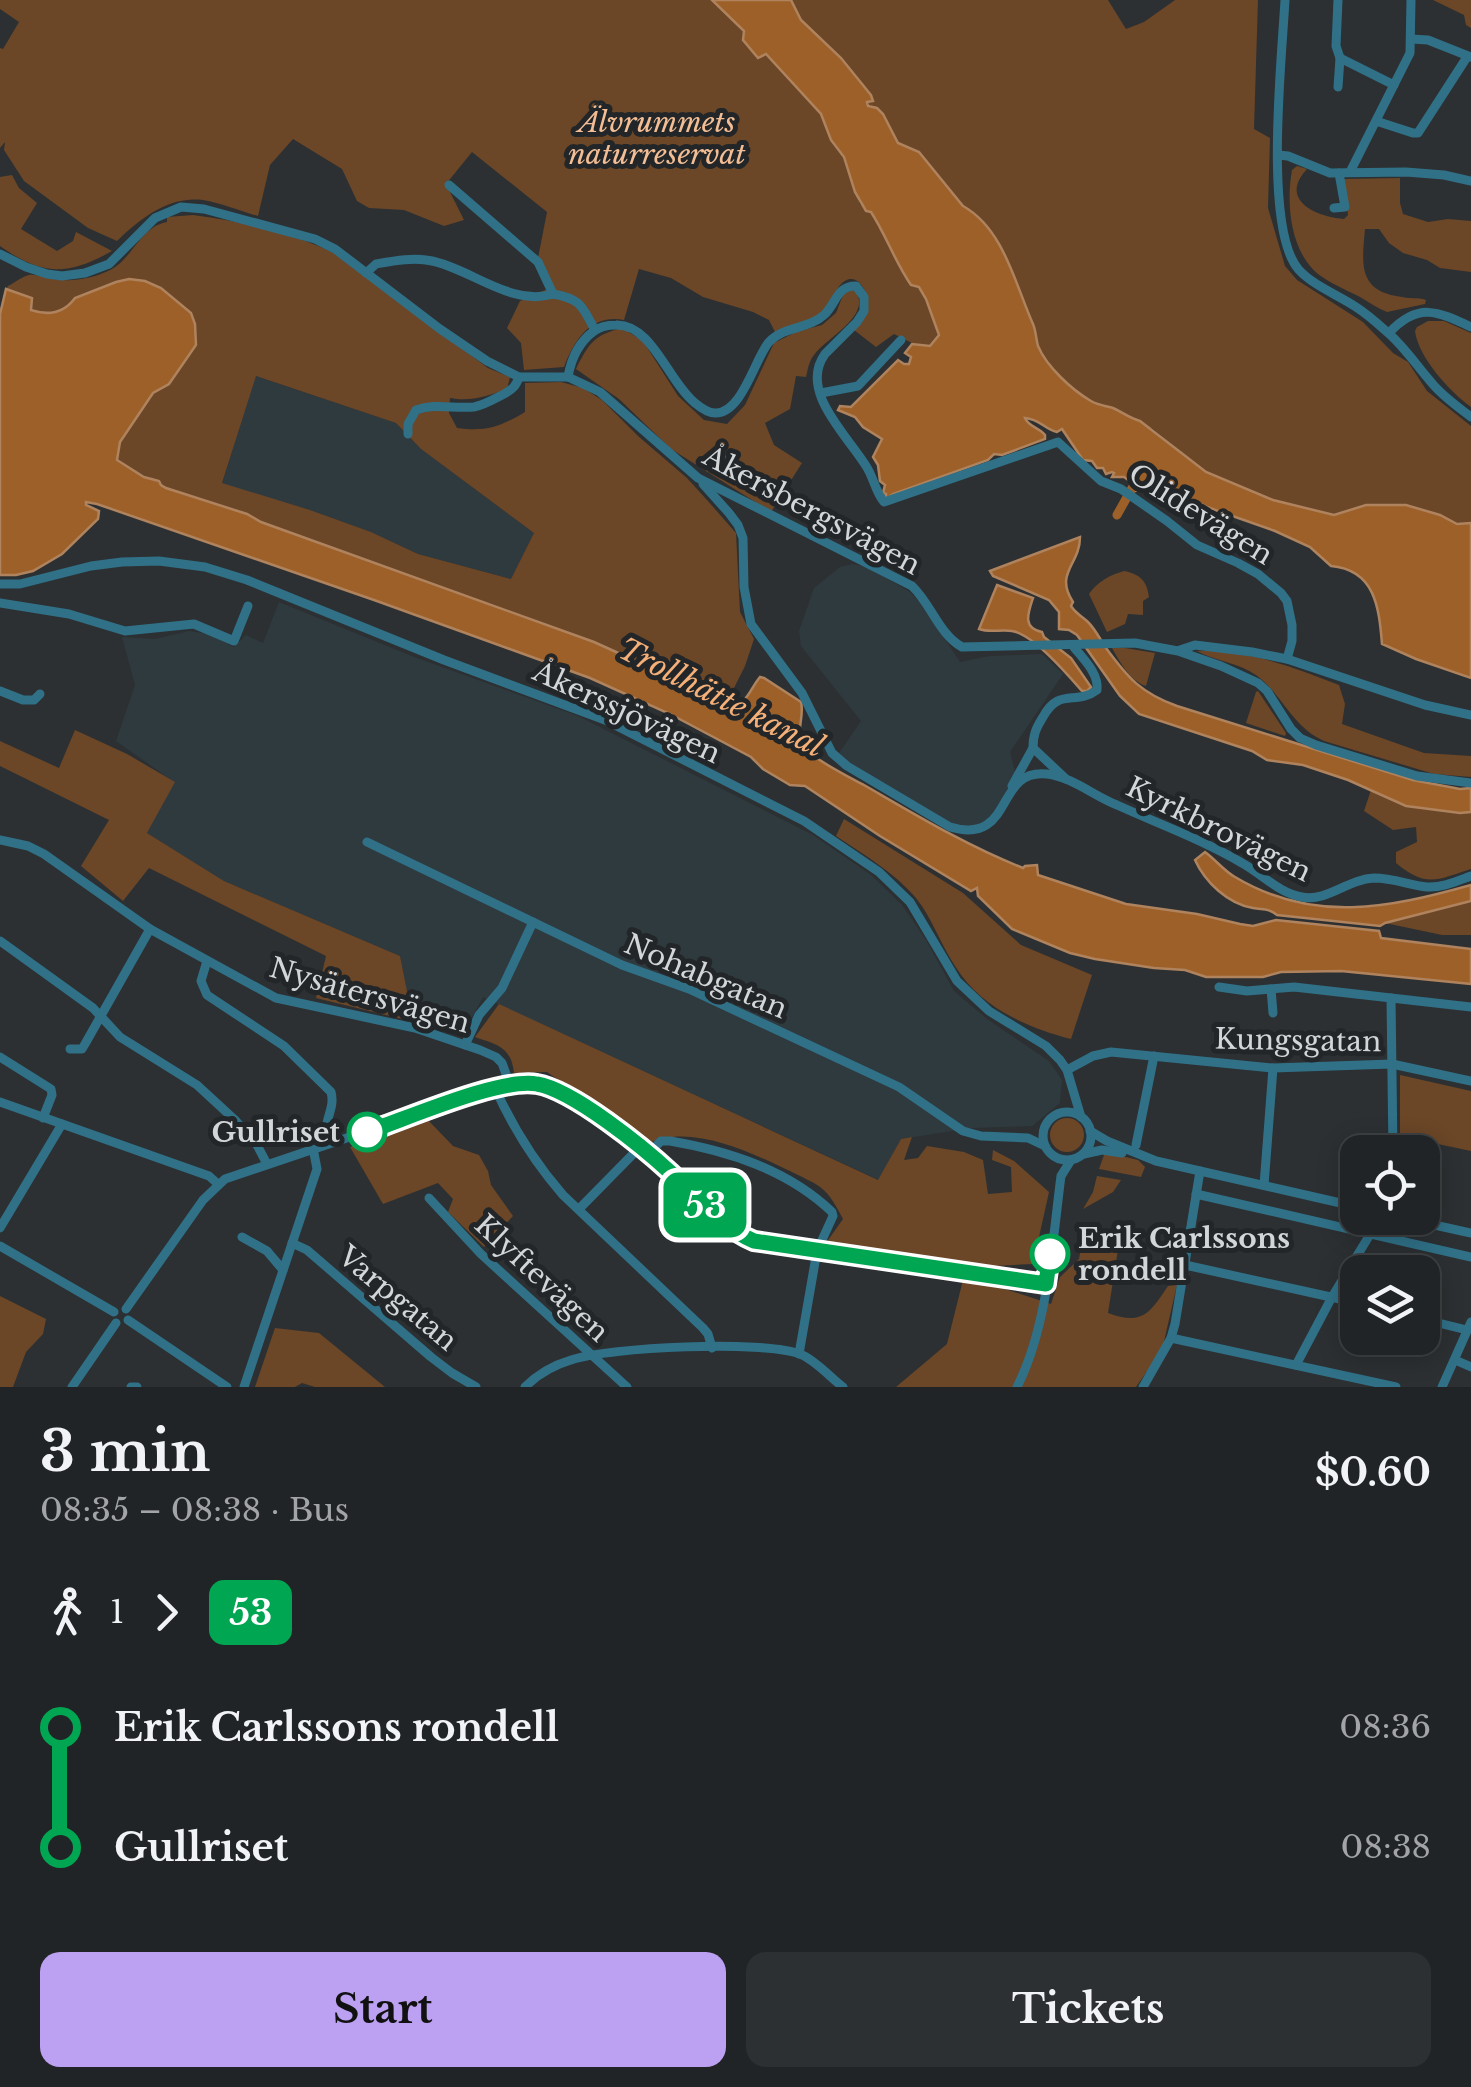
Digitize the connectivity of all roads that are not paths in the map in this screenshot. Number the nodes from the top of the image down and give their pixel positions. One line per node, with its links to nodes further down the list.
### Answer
1 (1284, 0): 10 (street)
2 (1338, 0): 6 (street)
3 (1411, 0): 4 (street)
4 (1411, 39): 5 (street); 7 (street)
5 (1469, 57): 9 (street)
6 (1340, 58): 7 (street); 8 (street)
7 (1394, 85): 9 (street)
8 (1338, 87)
9 (1376, 120): 11 (street)
10 (1278, 155): 11 (street); 20 (street)
11 (1344, 173): 12 (street); 14 (street)
12 (1471, 181)
13 (450, 185): 17 (street)
14 (1334, 208)
15 (0, 254): 16 (street, Åkersbergsvägen)
16 (366, 273): 17 (street); 22 (street, Åkersbergsvägen)
17 (554, 294): 19 (street)
18 (1471, 327): 20 (street)
19 (595, 330): 23 (street); 24 (street)
20 (1390, 333): 25 (street)
21 (901, 340): 24 (street)
22 (520, 377): 23 (street, Åkersbergsvägen); 26 (street)
23 (568, 377): 27 (street, Åkersbergsvägen)
24 (821, 393): 33 (street, Olidevägen)
25 (1471, 417)
26 (408, 434)
27 (698, 478): 31 (street, Åkersbergsvägen); 40 (street)
28 (0, 584): 60 (street, Åkerssjövägen)
29 (0, 603): 30 (street)
30 (248, 606)
31 (1076, 646): 32 (street, Åkersbergsvägen); 37 (street)
32 (1178, 651): 33 (street); 39 (street, Åkersbergsvägen)
33 (1288, 659): 36 (street)
34 (0, 691): 35 (street)
35 (40, 694)
36 (1471, 715)
37 (1034, 748): 38 (street, Kyrkbrovägen); 40 (street)
38 (1066, 779): 40 (street); 43 (street, Kyrkbrovägen)
39 (1471, 783)
40 (1011, 788)
41 (0, 840): 45 (street, Nysätersvägen)
42 (367, 842): 44 (street, Nohabgatan)
43 (1471, 876)
44 (532, 922): 54 (street); 73 (street, Nohabgatan)
45 (150, 929): 47 (street, Nysätersvägen); 53 (street)
46 (0, 942): 53 (street)
47 (207, 961): 54 (street, Nysätersvägen); 74 (street)
48 (1219, 987): 49 (street)
49 (1271, 989): 50 (street); 52 (street)
50 (1390, 998): 51 (street); 58 (street)
51 (1471, 1007)
52 (1274, 1014)
53 (100, 1015): 55 (street); 82 (street)
54 (465, 1045): 62 (street, Nysätersvägen)
55 (70, 1049)
56 (1154, 1056): 59 (street, Kungsgatan); 60 (street, Kungsgatan); 78 (street)
57 (0, 1057): 68 (street)
58 (1392, 1064): 59 (street, Kungsgatan); 61 (street, Kungsgatan); 72 (street)
59 (1273, 1068): 86 (street)
60 (1067, 1070): 63 (street)
61 (1471, 1080)
62 (510, 1085): 64 (street); 77 (street)
63 (1071, 1087): 66 (street); 67 (street)
64 (495, 1088): 74 (street); 90 (street)
65 (0, 1102): 68 (street)
66 (1064, 1112): 67 (street); 70 (street)
67 (1081, 1117): 71 (street)
68 (43, 1118): 69 (street)
69 (62, 1124): 85 (street); 93 (street)
70 (1044, 1130): 73 (street, Nohabgatan); 75 (street)
71 (1090, 1131): 78 (street); 79 (street)
72 (1393, 1135)
73 (1028, 1138): 75 (street, Nohabgatan)
74 (328, 1144): 76 (street)
75 (1045, 1146): 80 (street)
76 (314, 1148): 82 (street); 98 (street)
77 (645, 1150): 90 (street); 100 (street); 100 (street)
78 (1138, 1150): 79 (street); 83 (street)
79 (1082, 1155): 81 (street)
80 (1054, 1157): 81 (street); 84 (street)
81 (1071, 1160): 84 (street)
82 (266, 1164): 85 (street)
83 (1200, 1171): 86 (street); 87 (street)
84 (1061, 1176): 104 (street)
85 (218, 1184): 107 (street)
86 (1264, 1185): 89 (street)
87 (1196, 1194): 92 (street); 102 (street)
88 (429, 1198): 115 (street, Klyftevägen)
89 (1340, 1203)
90 (579, 1209): 113 (street)
91 (1440, 1226): 94 (street)
92 (1340, 1227)
93 (0, 1228)
94 (1471, 1233)
95 (1369, 1235): 105 (street)
96 (1374, 1235): 101 (street)
97 (242, 1237): 103 (street)
98 (292, 1242): 103 (street); 122 (street, Varpgatan)
99 (0, 1246): 108 (street)
100 (817, 1251): 104 (street); 114 (street)
101 (1471, 1257)
102 (1185, 1265): 105 (street); 112 (street)
103 (283, 1270): 121 (street)
104 (1046, 1284): 126 (street)
105 (1332, 1297): 106 (street); 117 (street)
106 (1340, 1299)
107 (126, 1309): 108 (street); 109 (street)
108 (114, 1312): 109 (street)
109 (122, 1322): 119 (street); 120 (street)
110 (1440, 1322): 111 (street)
111 (1469, 1326): 116 (street)
112 (1171, 1338): 117 (street); 127 (street)
113 (712, 1348): 114 (street); 115 (street)
114 (799, 1354): 125 (street)
115 (590, 1355): 123 (street); 124 (street, Klyftevägen)
116 (1455, 1360): 118 (street); 129 (street)
117 (1296, 1364): 128 (street)
118 (1471, 1367)
119 (72, 1387)
120 (228, 1387)
121 (244, 1387)
122 (476, 1387)
123 (525, 1387)
124 (627, 1387)
125 (843, 1387)
126 (1017, 1387)
127 (1143, 1387)
128 (1396, 1387)
129 (1442, 1387)

